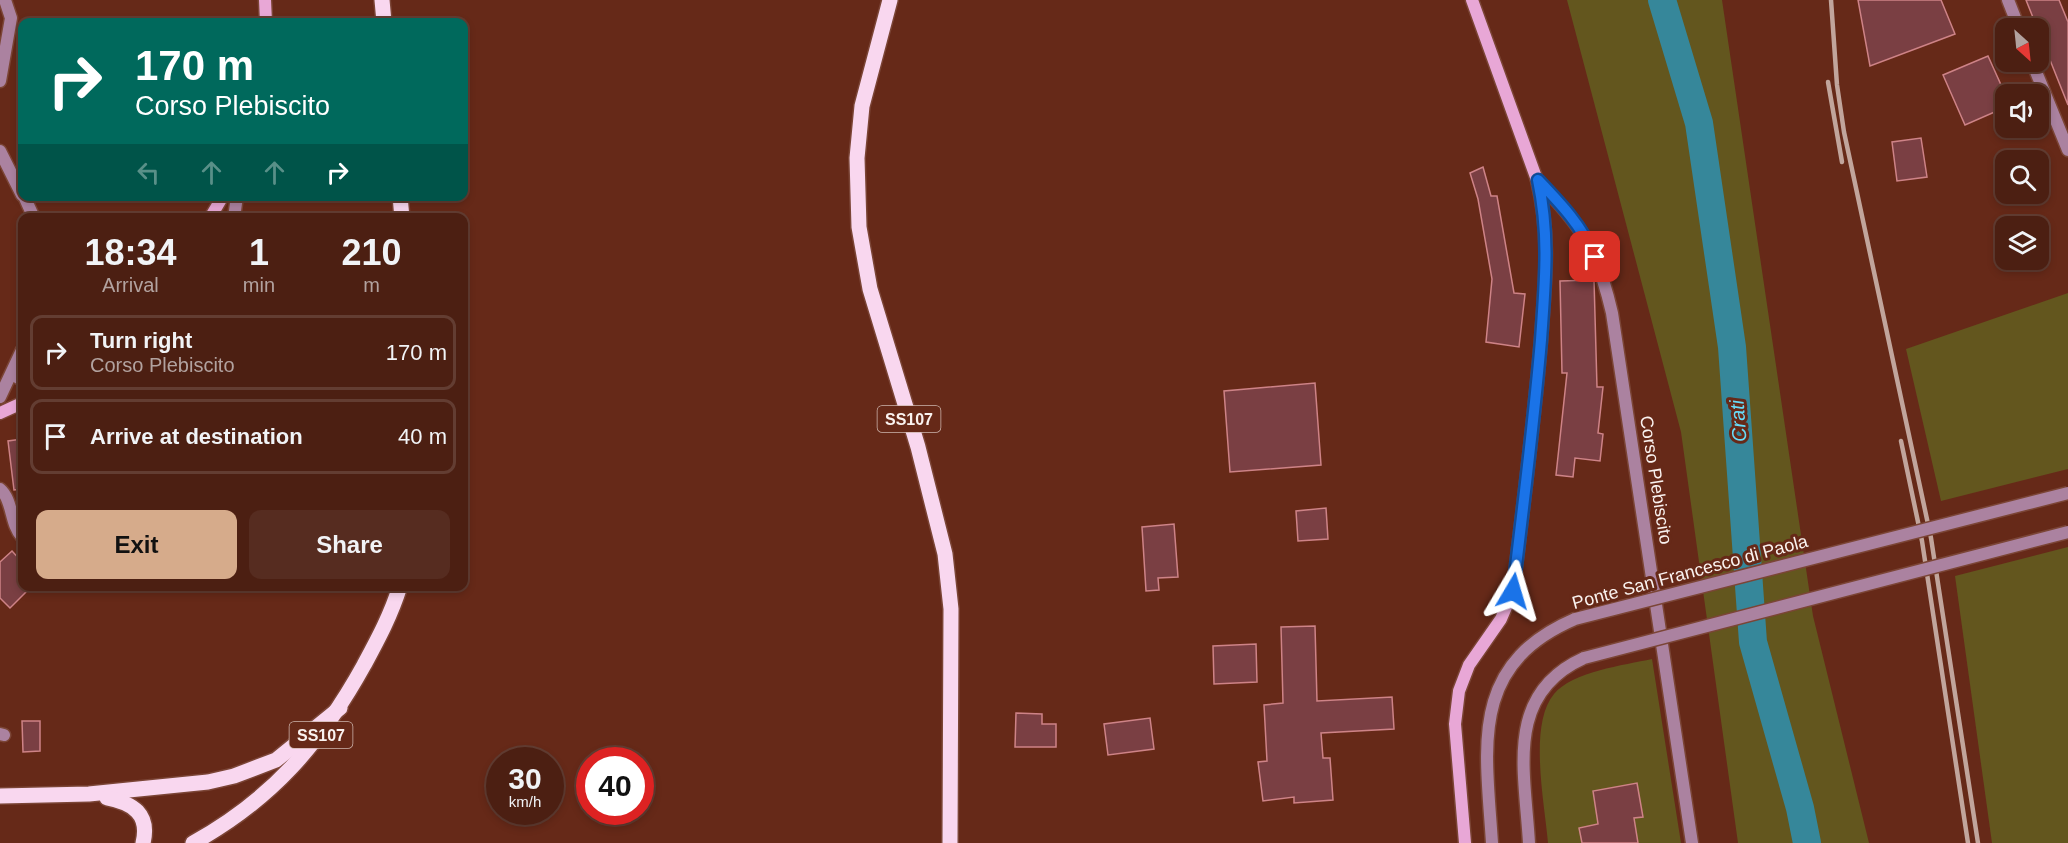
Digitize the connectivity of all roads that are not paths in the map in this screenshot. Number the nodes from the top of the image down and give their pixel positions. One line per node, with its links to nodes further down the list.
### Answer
1 (5, 0): 11 (street)
2 (265, 0): 7 (street)
3 (382, 0): 8 (main road)
4 (890, 0): 30 (main road, SS107)
5 (1472, 0): 14 (street)
6 (2008, 0): 9 (street)
7 (266, 18)
8 (384, 18)
9 (2015, 18)
10 (2036, 72): 12 (street)
11 (0, 81)
12 (2068, 150)
13 (0, 151): 15 (street)
14 (1538, 180): 31 (street); 34 (street, Corso Plebiscito)
15 (18, 186)
16 (17, 377): 17 (street)
17 (0, 397)
18 (18, 405): 19 (street)
19 (0, 413)
20 (0, 489): 22 (street)
21 (2068, 493): 32 (street, Ponte San Francesco di Paola, bridge)
22 (18, 529)
23 (2068, 532): 33 (street, bridge)
24 (398, 591): 25 (main road, SS107)
25 (340, 708): 26 (main road); 29 (main road, SS107)
26 (89, 795): 27 (main road); 28 (main road)
27 (0, 796)
28 (142, 843)
29 (192, 843)
30 (950, 843)
31 (1465, 843)
32 (1492, 843)
33 (1529, 843)
34 (1692, 843)

